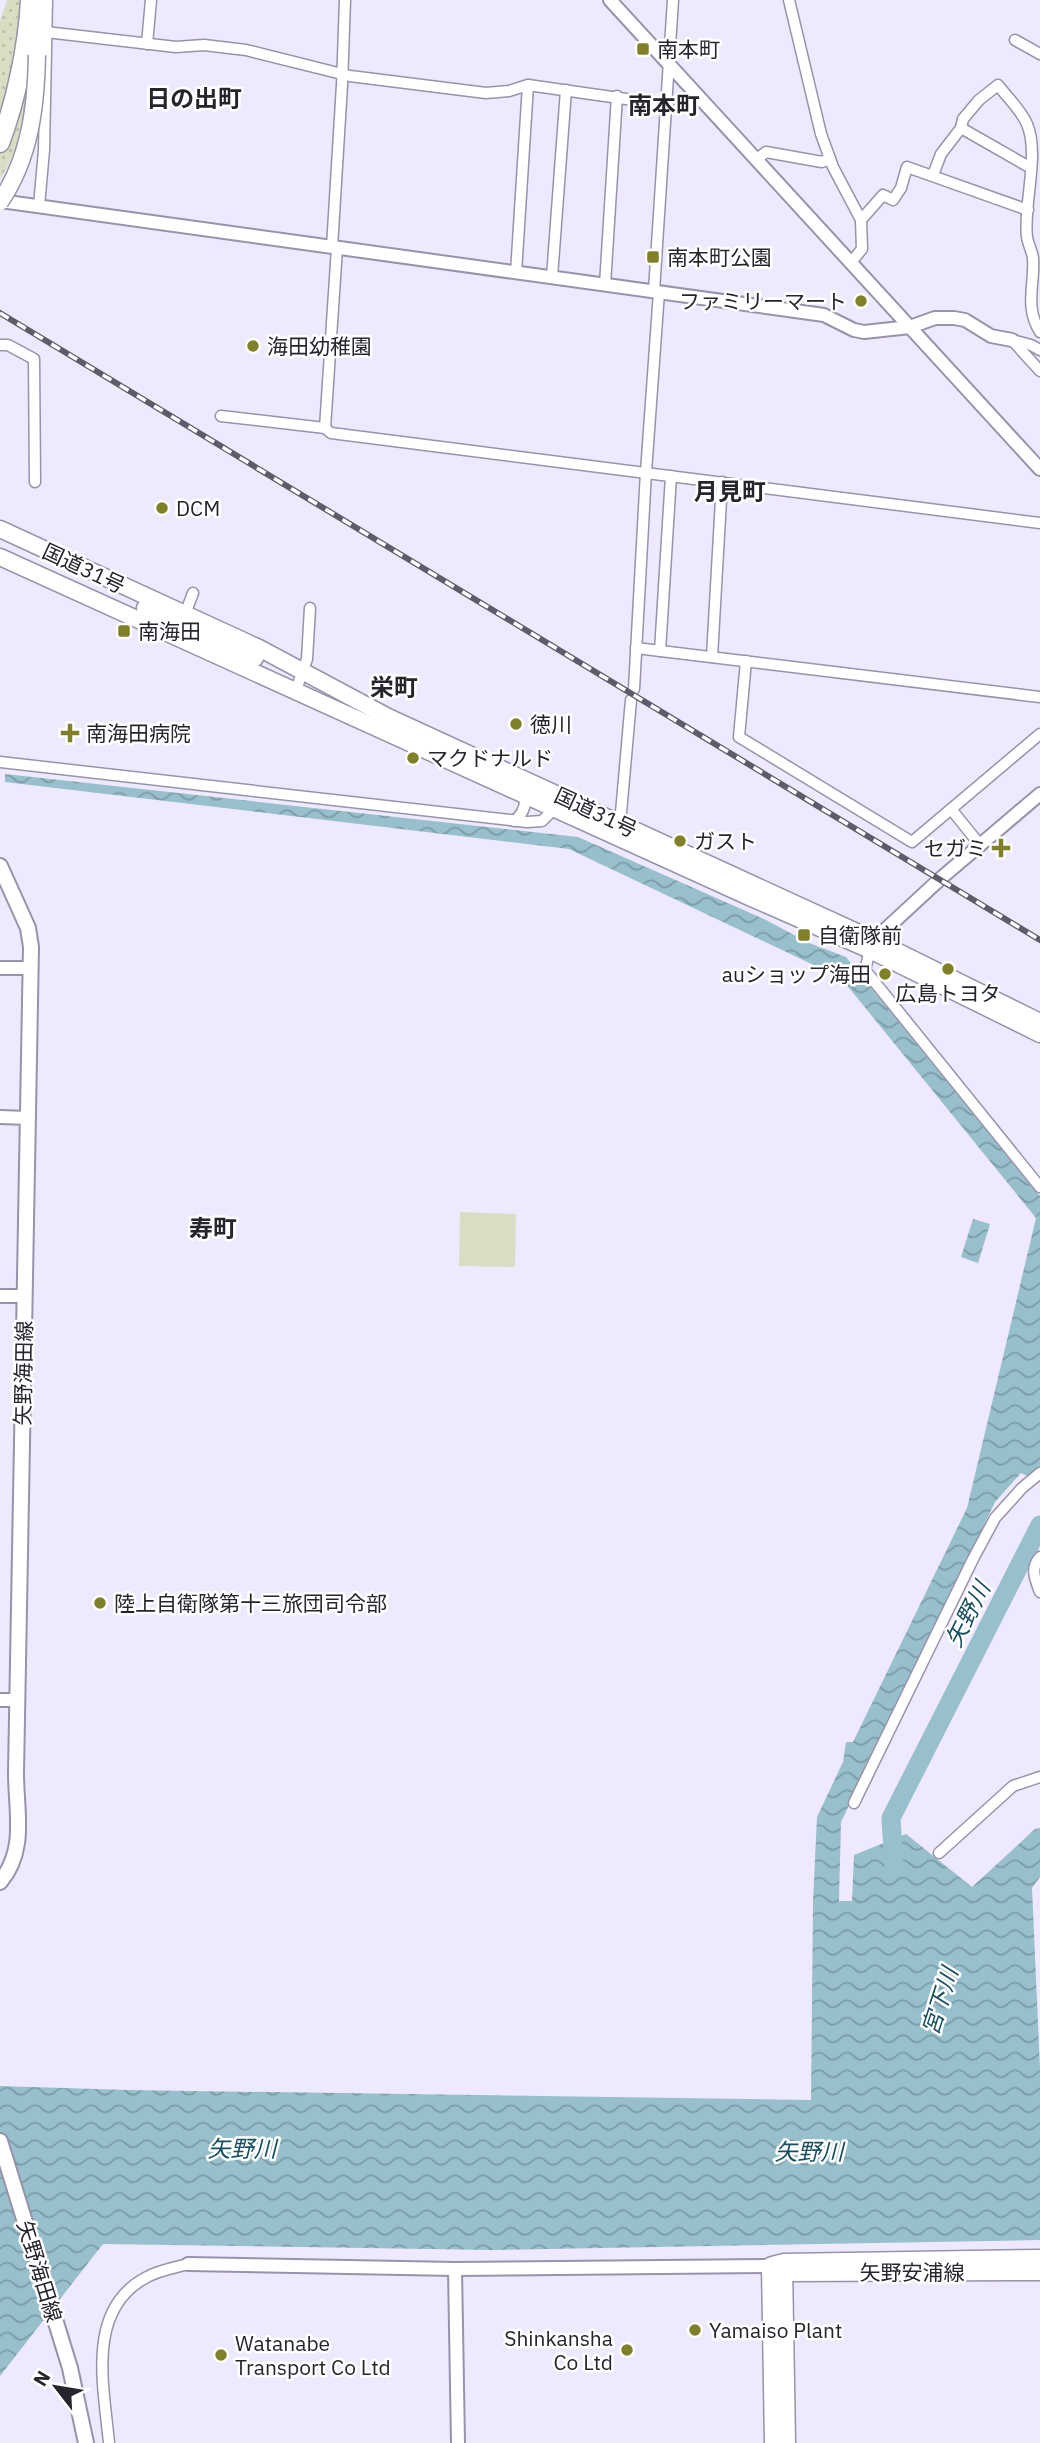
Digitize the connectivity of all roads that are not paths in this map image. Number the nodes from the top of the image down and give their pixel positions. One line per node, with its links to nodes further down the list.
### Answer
1 (30, 0): 20 (highway)
2 (36, 0): 25 (main road, bridge)
3 (47, 0): 9 (street)
4 (151, 0): 11 (street)
5 (345, 0): 14 (street)
6 (610, 0): 13 (street)
7 (673, 0): 13 (street)
8 (789, 0): 22 (street)
9 (46, 32): 11 (street); 26 (street)
10 (1014, 40): 12 (street)
11 (147, 44): 14 (street)
12 (1040, 54)
13 (670, 66): 18 (street); 21 (street)
14 (342, 72): 15 (street); 29 (street)
15 (528, 85): 16 (street); 31 (street)
16 (566, 90): 17 (street); 32 (street)
17 (617, 96): 18 (street); 33 (street)
18 (668, 105): 34 (street)
19 (961, 128): 23 (street); 23 (street); 24 (street)
20 (0, 143)
21 (757, 159): 22 (street); 30 (street)
22 (830, 159): 28 (street)
23 (1031, 168): 27 (street)
24 (933, 175): 27 (street); 28 (street)
25 (0, 201): 26 (street)
26 (39, 206): 29 (street)
27 (1028, 210): 36 (street)
28 (861, 220): 30 (street)
29 (335, 248): 31 (street); 42 (street)
30 (852, 261): 35 (street)
31 (516, 273): 32 (street)
32 (552, 278): 33 (street)
33 (605, 285): 34 (street)
34 (657, 292): 35 (street); 44 (street)
35 (910, 327): 37 (street); 43 (street)
36 (1040, 332)
37 (1012, 340): 39 (street); 40 (street)
38 (1, 345): 46 (street)
39 (1040, 350)
40 (1040, 371)
41 (221, 416): 42 (street)
42 (325, 428): 44 (street)
43 (1040, 468)
44 (646, 472): 45 (street); 55 (street)
45 (671, 475): 47 (street); 56 (street)
46 (35, 482)
47 (722, 482): 48 (street); 57 (street)
48 (1040, 523)
49 (0, 529): 54 (main road, 国道31号)
50 (0, 540): 59 (main road)
51 (0, 557): 59 (main road, 国道31号)
52 (193, 593): 54 (street)
53 (310, 608): 59 (street)
54 (185, 614): 59 (main road, 国道31号)
55 (636, 648): 56 (street); 60 (street)
56 (660, 651): 57 (street)
57 (712, 657): 58 (street)
58 (746, 661): 61 (street); 68 (street)
59 (300, 680): 65 (main road, 国道31号); 67 (main road, 国道31号)
60 (634, 689)
61 (1040, 697)
62 (631, 700): 70 (street)
63 (1040, 734): 68 (street)
64 (0, 762): 69 (street)
65 (524, 793): 67 (main road, 国道31号); 69 (street)
66 (1040, 794): 71 (street)
67 (559, 802): 69 (street); 70 (main road, 国道31号); 73 (main road, 国道31号)
68 (951, 809): 71 (street)
69 (514, 821)
70 (620, 824): 73 (main road, 国道31号)
71 (980, 845): 73 (street)
72 (0, 866): 75 (main road, 矢野海田線)
73 (872, 945): 76 (main road, 国道31号); 77 (main road, 国道31号); 80 (street)
74 (0, 968): 75 (street)
75 (30, 968): 79 (main road, 矢野海田線)
76 (1040, 1022)
77 (1040, 1034)
78 (0, 1117): 79 (street)
79 (27, 1118): 82 (main road, 矢野海田線)
80 (1040, 1187)
81 (0, 1296): 82 (street)
82 (24, 1296): 87 (main road, 矢野海田線)
83 (1040, 1474): 89 (street)
84 (1040, 1556): 85 (street)
85 (1040, 1592)
86 (0, 1700): 87 (street)
87 (17, 1700): 91 (main road, 矢野海田線)
88 (1040, 1777): 90 (street)
89 (854, 1803)
90 (939, 1853)
91 (0, 1882)
92 (0, 2141): 98 (main road, 矢野海田線)
93 (1040, 2258): 95 (main road, 矢野安浦線)
94 (188, 2264): 96 (street); 99 (street)
95 (779, 2267): 96 (street); 97 (main road, 矢野安浦線); 101 (main road); 102 (main road)
96 (455, 2269): 100 (street)
97 (1040, 2272)
98 (86, 2443)
99 (108, 2443)
100 (458, 2443)
101 (773, 2443)
102 (787, 2443)

